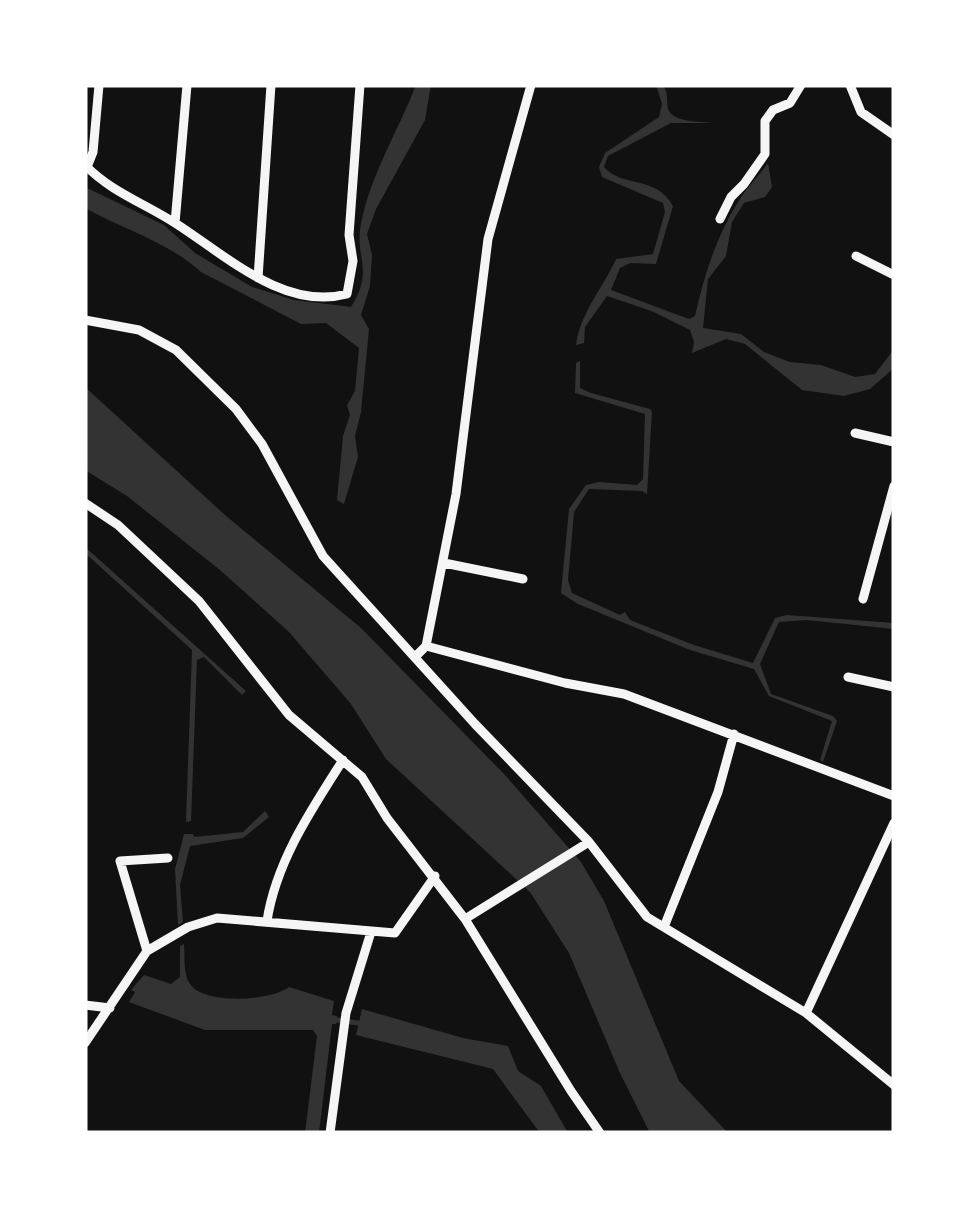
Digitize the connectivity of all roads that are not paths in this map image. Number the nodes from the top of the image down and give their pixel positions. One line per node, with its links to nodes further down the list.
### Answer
1 (99, 85): 9 (street)
2 (186, 85): 11 (street)
3 (271, 85): 14 (street)
4 (360, 85): 14 (street)
5 (531, 85): 20 (street)
6 (801, 85): 10 (street)
7 (850, 85): 8 (street)
8 (894, 135)
9 (86, 166): 11 (street)
10 (720, 220)
11 (175, 223): 14 (street)
12 (856, 256): 13 (street)
13 (894, 274)
14 (258, 278)
15 (85, 322): 24 (street)
16 (854, 433): 17 (street)
17 (894, 442)
18 (894, 486): 22 (street)
19 (85, 503): 28 (street)
20 (444, 563): 21 (street); 23 (street)
21 (523, 580)
22 (863, 599)
23 (426, 646): 24 (street); 27 (street)
24 (416, 656): 31 (street)
25 (848, 676): 26 (street)
26 (894, 688)
27 (734, 734): 29 (street); 36 (street)
28 (342, 760): 33 (street); 35 (street)
29 (894, 796)
30 (894, 823): 41 (street)
31 (587, 843): 34 (street); 36 (street)
32 (168, 858): 38 (street)
33 (435, 876): 34 (street); 37 (street)
34 (467, 918): 45 (street)
35 (267, 921): 37 (street); 38 (street)
36 (664, 927): 41 (street)
37 (371, 932): 44 (street)
38 (147, 951): 40 (street)
39 (85, 1005): 40 (street)
40 (110, 1008): 42 (street)
41 (806, 1012): 43 (street)
42 (85, 1043)
43 (894, 1085)
44 (330, 1133)
45 (600, 1133)

